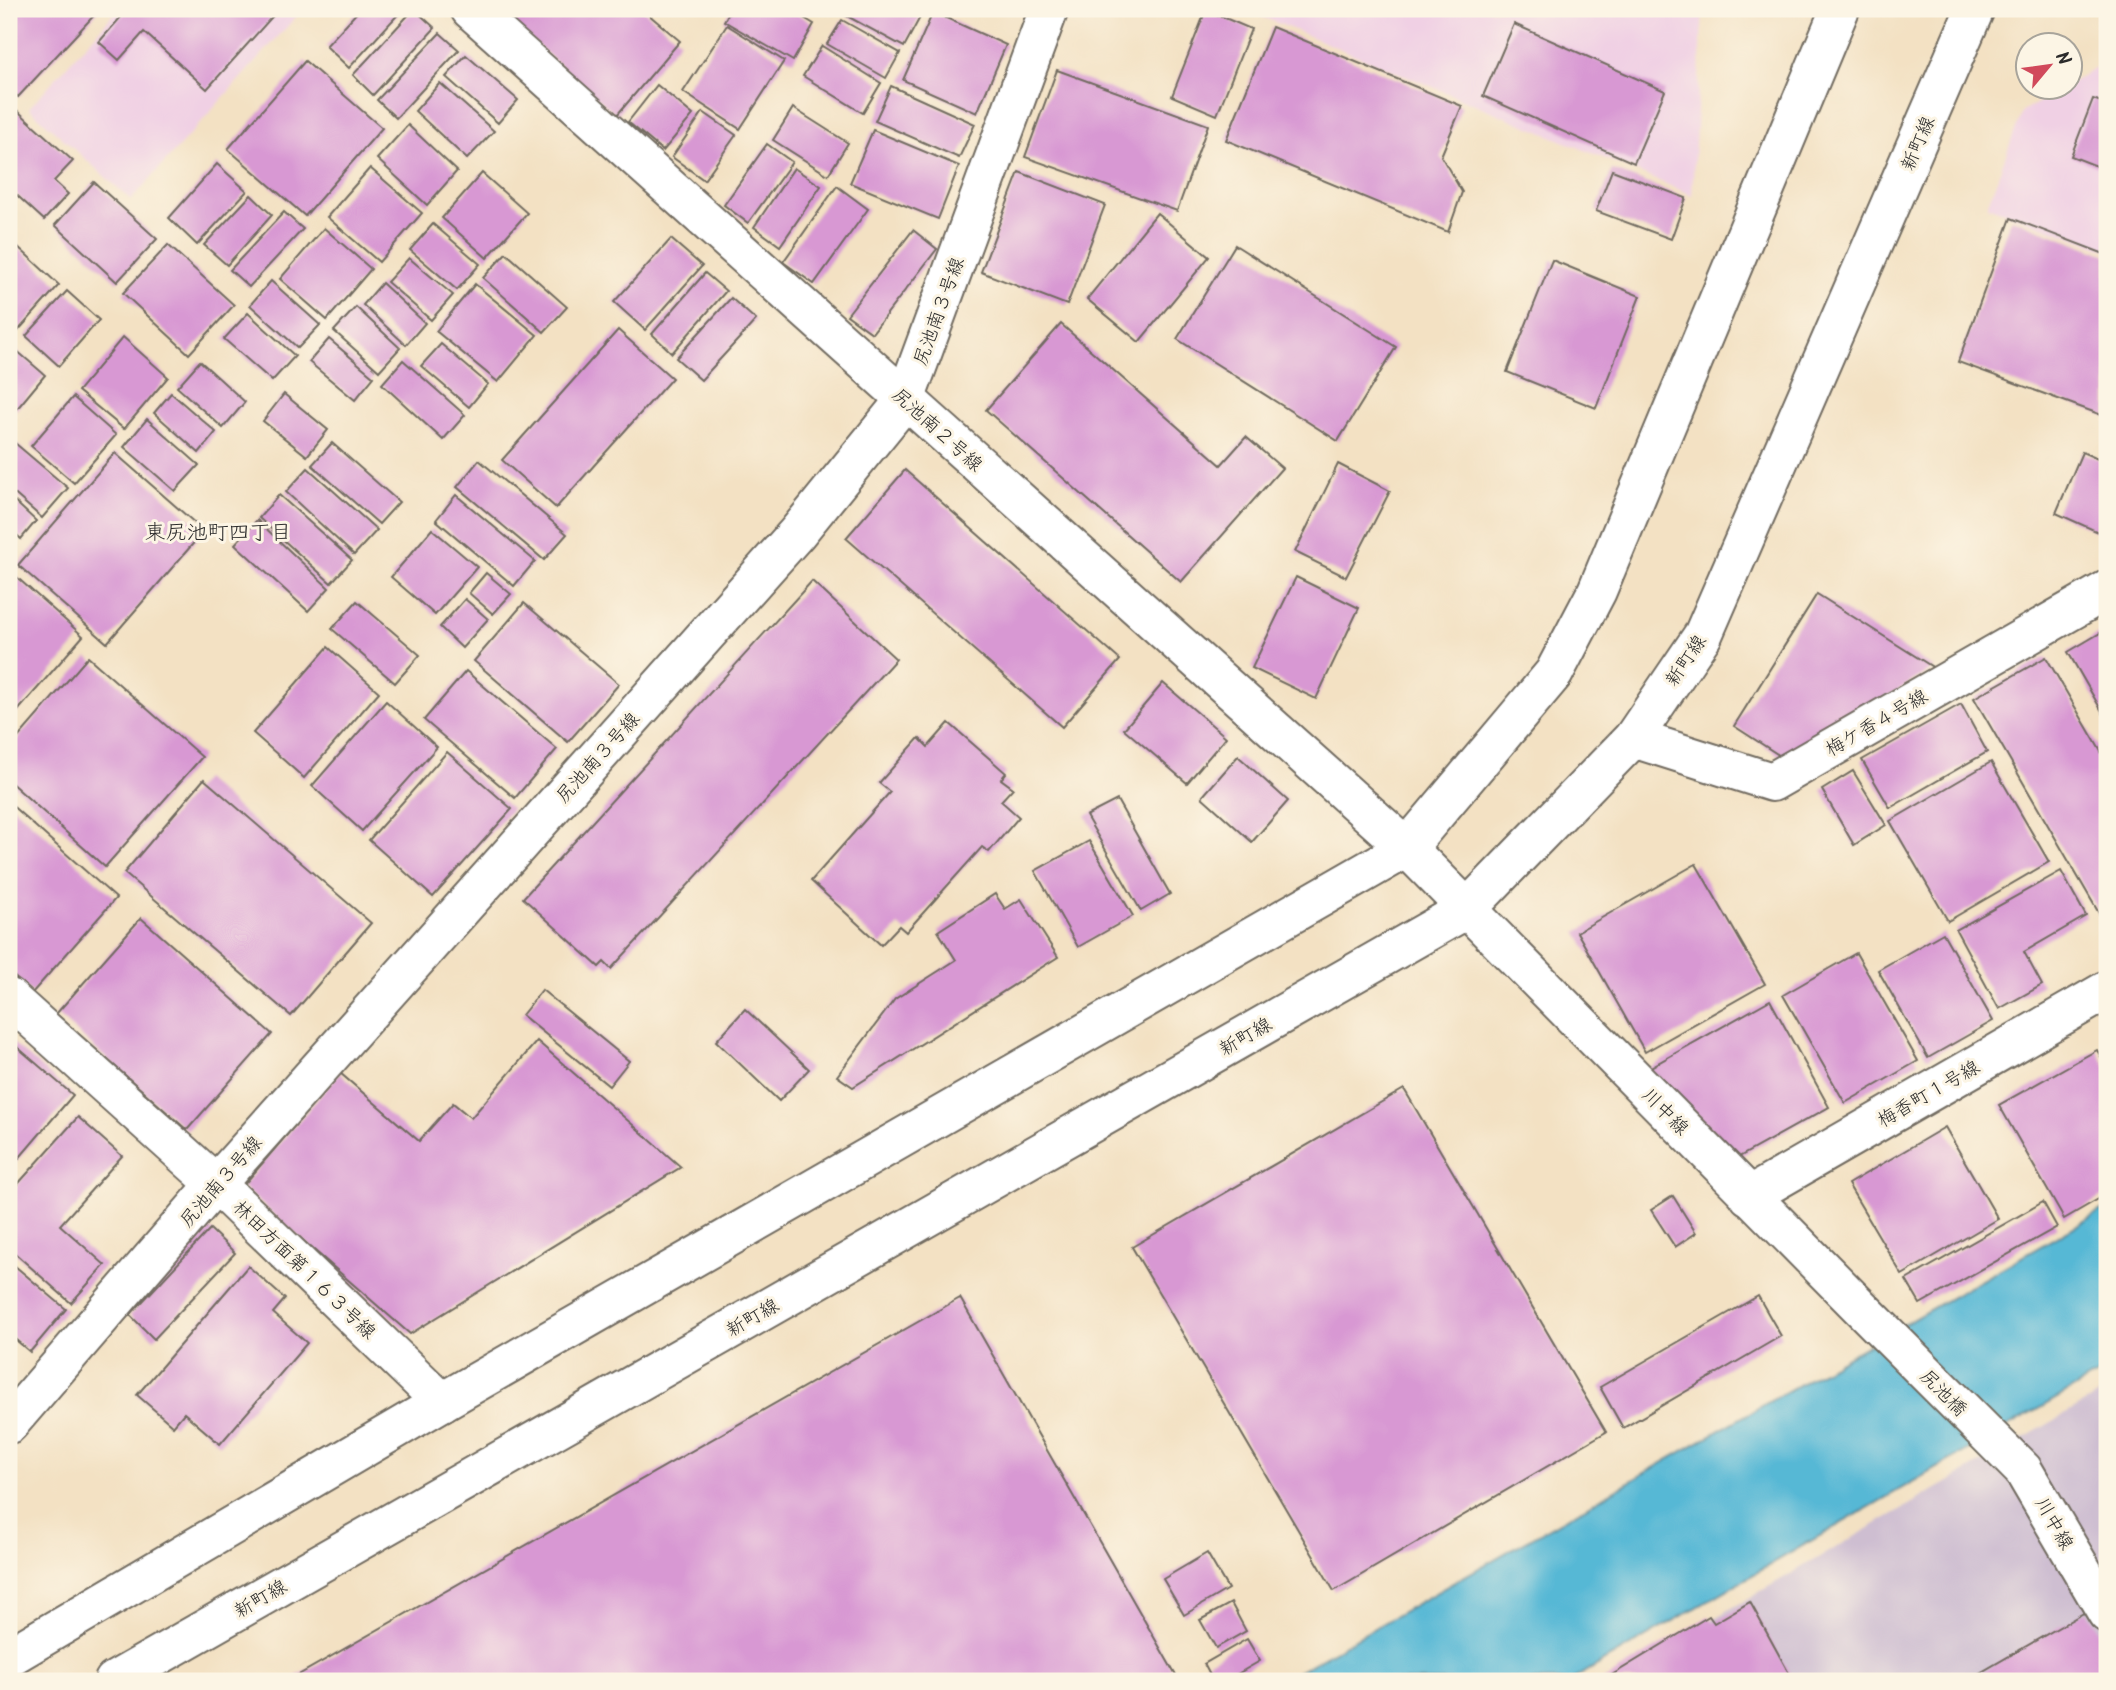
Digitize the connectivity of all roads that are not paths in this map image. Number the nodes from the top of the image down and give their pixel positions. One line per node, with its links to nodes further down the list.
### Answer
1 (470, 9): 5 (street, 尻池南２号線)
2 (1049, 9): 5 (street, 尻池南３号線)
3 (1840, 9): 8 (street)
4 (1975, 9): 7 (street, 新町線)
5 (905, 400): 8 (street, 尻池南２号線); 12 (street, 尻池南３号線)
6 (2107, 590): 7 (street, 梅ケ香４号線)
7 (1633, 738): 9 (street, 新町線)
8 (1407, 848): 9 (street, 尻池南２号線); 15 (street)
9 (1467, 909): 13 (street, 川中線); 20 (street, 新町線)
10 (2107, 990): 13 (street, 梅香町１号線)
11 (9, 998): 12 (street, 林田方面第１６３号線)
12 (216, 1184): 15 (street, 林田方面第１６３号線); 16 (street, 尻池南３号線)
13 (1749, 1196): 14 (street, 川中線)
14 (1866, 1313): 17 (street, 尻池橋)
15 (442, 1402): 19 (street)
16 (9, 1424)
17 (2023, 1470): 18 (street, 川中線)
18 (2107, 1613)
19 (9, 1657)
20 (114, 1681)

